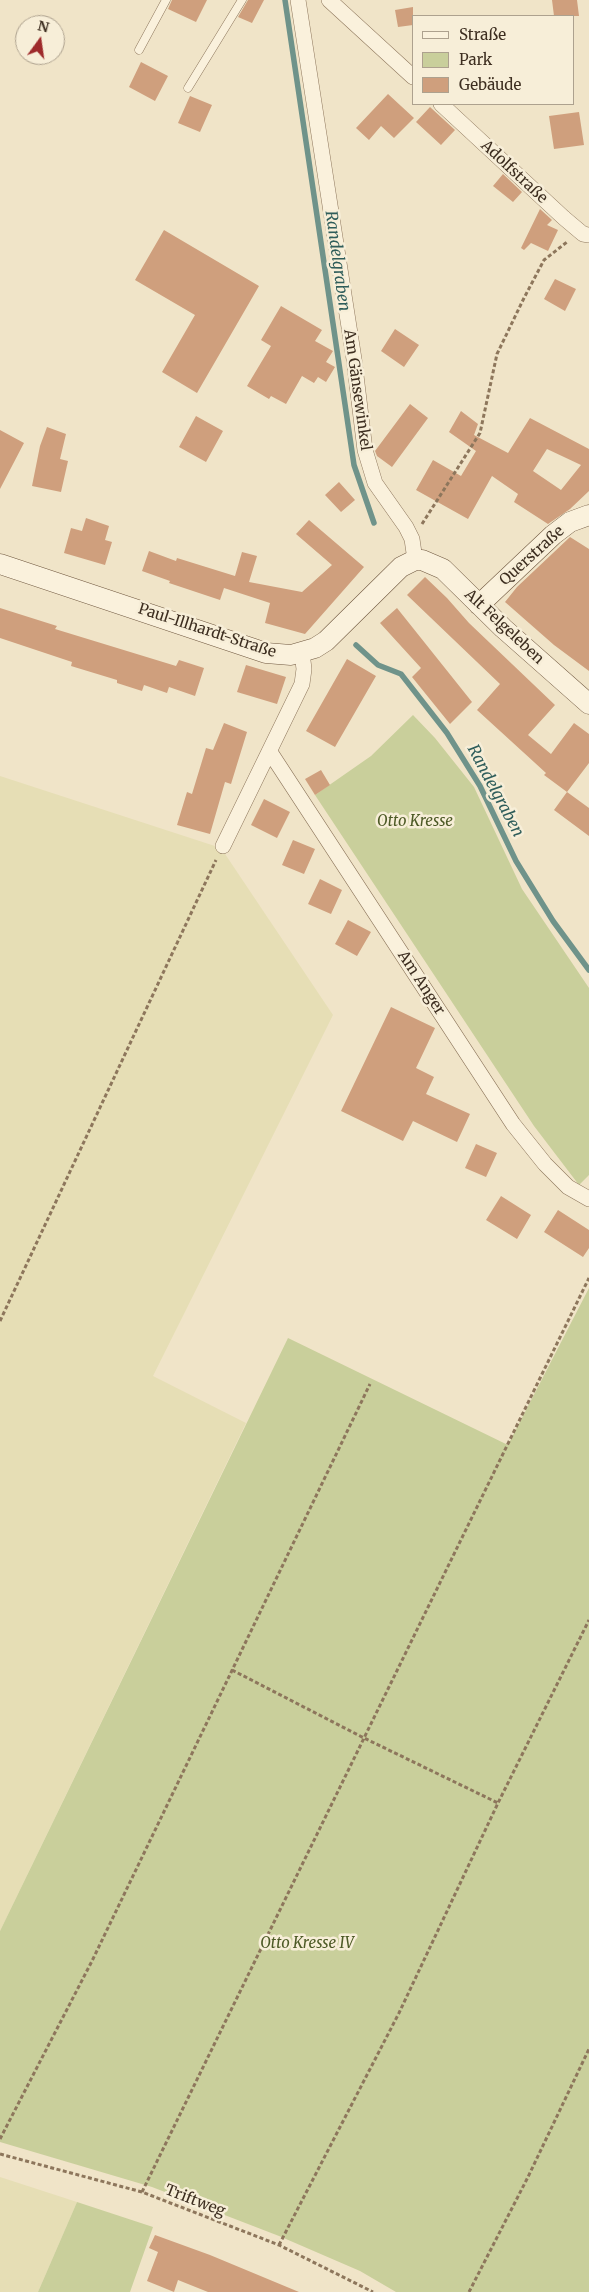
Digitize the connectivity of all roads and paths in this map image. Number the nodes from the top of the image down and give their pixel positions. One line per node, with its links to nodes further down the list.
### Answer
1 (166, 0): 5 (lane)
2 (242, 0): 7 (lane)
3 (298, 0): 12 (street, Am Gänsewinkel)
4 (329, 0): 6 (street)
5 (139, 50)
6 (412, 77)
7 (188, 88)
8 (442, 105): 9 (street, Adolfstraße)
9 (589, 235)
10 (550, 255): 12 (path)
11 (589, 515): 15 (street, Querstraße)
12 (412, 539): 13 (street, Am Gänsewinkel)
13 (415, 560): 15 (street, Alt Felgeleben); 16 (street, Paul-Illhardt-Straße)
14 (0, 564): 16 (street, Paul-Illhardt-Straße)
15 (479, 605): 17 (street, Alt Felgeleben)
16 (302, 653): 18 (street)
17 (589, 704)
18 (270, 752): 19 (street); 20 (street, Am Anger)
19 (223, 846): 22 (path)
20 (589, 1200)
21 (589, 1278): 26 (path)
22 (0, 1321)
23 (370, 1384): 25 (path)
24 (589, 1620): 27 (path)
25 (232, 1670): 26 (path); 29 (path)
26 (364, 1738): 27 (path); 31 (path)
27 (498, 1803): 32 (path)
28 (589, 2049): 34 (path)
29 (0, 2139)
30 (0, 2154): 31 (path, Triftweg)
31 (142, 2192): 32 (path, Triftweg)
32 (279, 2245): 33 (path, Triftweg)
33 (373, 2292)
34 (469, 2292)

